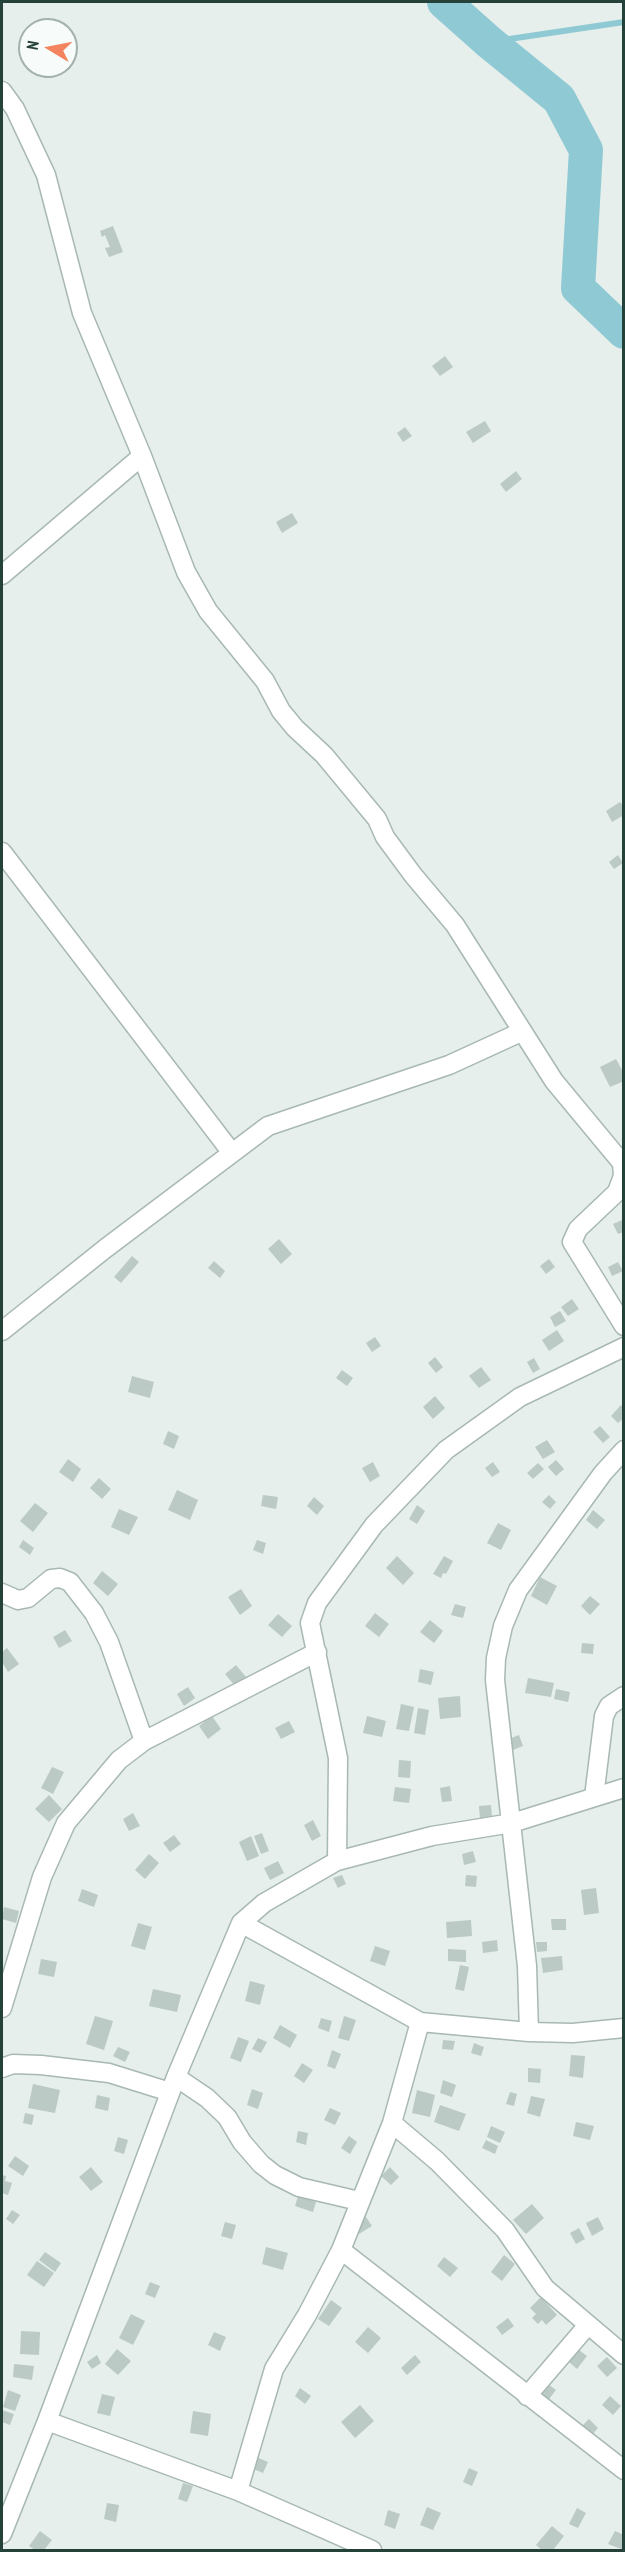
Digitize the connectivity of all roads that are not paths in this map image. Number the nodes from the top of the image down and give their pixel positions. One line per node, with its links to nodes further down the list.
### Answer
1 (2, 91): 2 (street)
2 (8, 111): 3 (street)
3 (142, 456): 4 (street); 6 (street)
4 (2, 575)
5 (2, 852): 7 (street)
6 (520, 1032): 7 (street); 8 (street)
7 (232, 1153): 9 (street)
8 (624, 1326)
9 (2, 1331)
10 (624, 1347): 13 (street)
11 (624, 1450): 18 (street)
12 (2, 1593): 15 (street)
13 (317, 1652): 15 (street); 19 (street)
14 (624, 1696): 17 (street)
15 (144, 1741): 21 (street)
16 (624, 1788): 17 (street)
17 (594, 1797): 18 (street)
18 (512, 1823): 19 (street); 24 (street)
19 (336, 1861): 20 (street)
20 (241, 1923): 22 (street); 26 (street)
21 (2, 2008)
22 (420, 2022): 24 (street); 27 (street)
23 (624, 2028): 24 (street)
24 (529, 2032)
25 (2, 2068): 26 (street)
26 (173, 2084): 28 (street); 33 (street)
27 (392, 2123): 28 (street); 30 (street)
28 (359, 2201): 29 (street)
29 (341, 2250): 32 (street); 35 (street)
30 (588, 2325): 31 (street); 32 (street)
31 (624, 2355)
32 (527, 2396): 34 (street)
33 (47, 2421): 35 (street); 36 (street)
34 (624, 2470)
35 (238, 2491): 39 (street)
36 (2, 2534)
37 (2, 2546): 38 (street)
38 (4, 2550)
39 (372, 2550)

